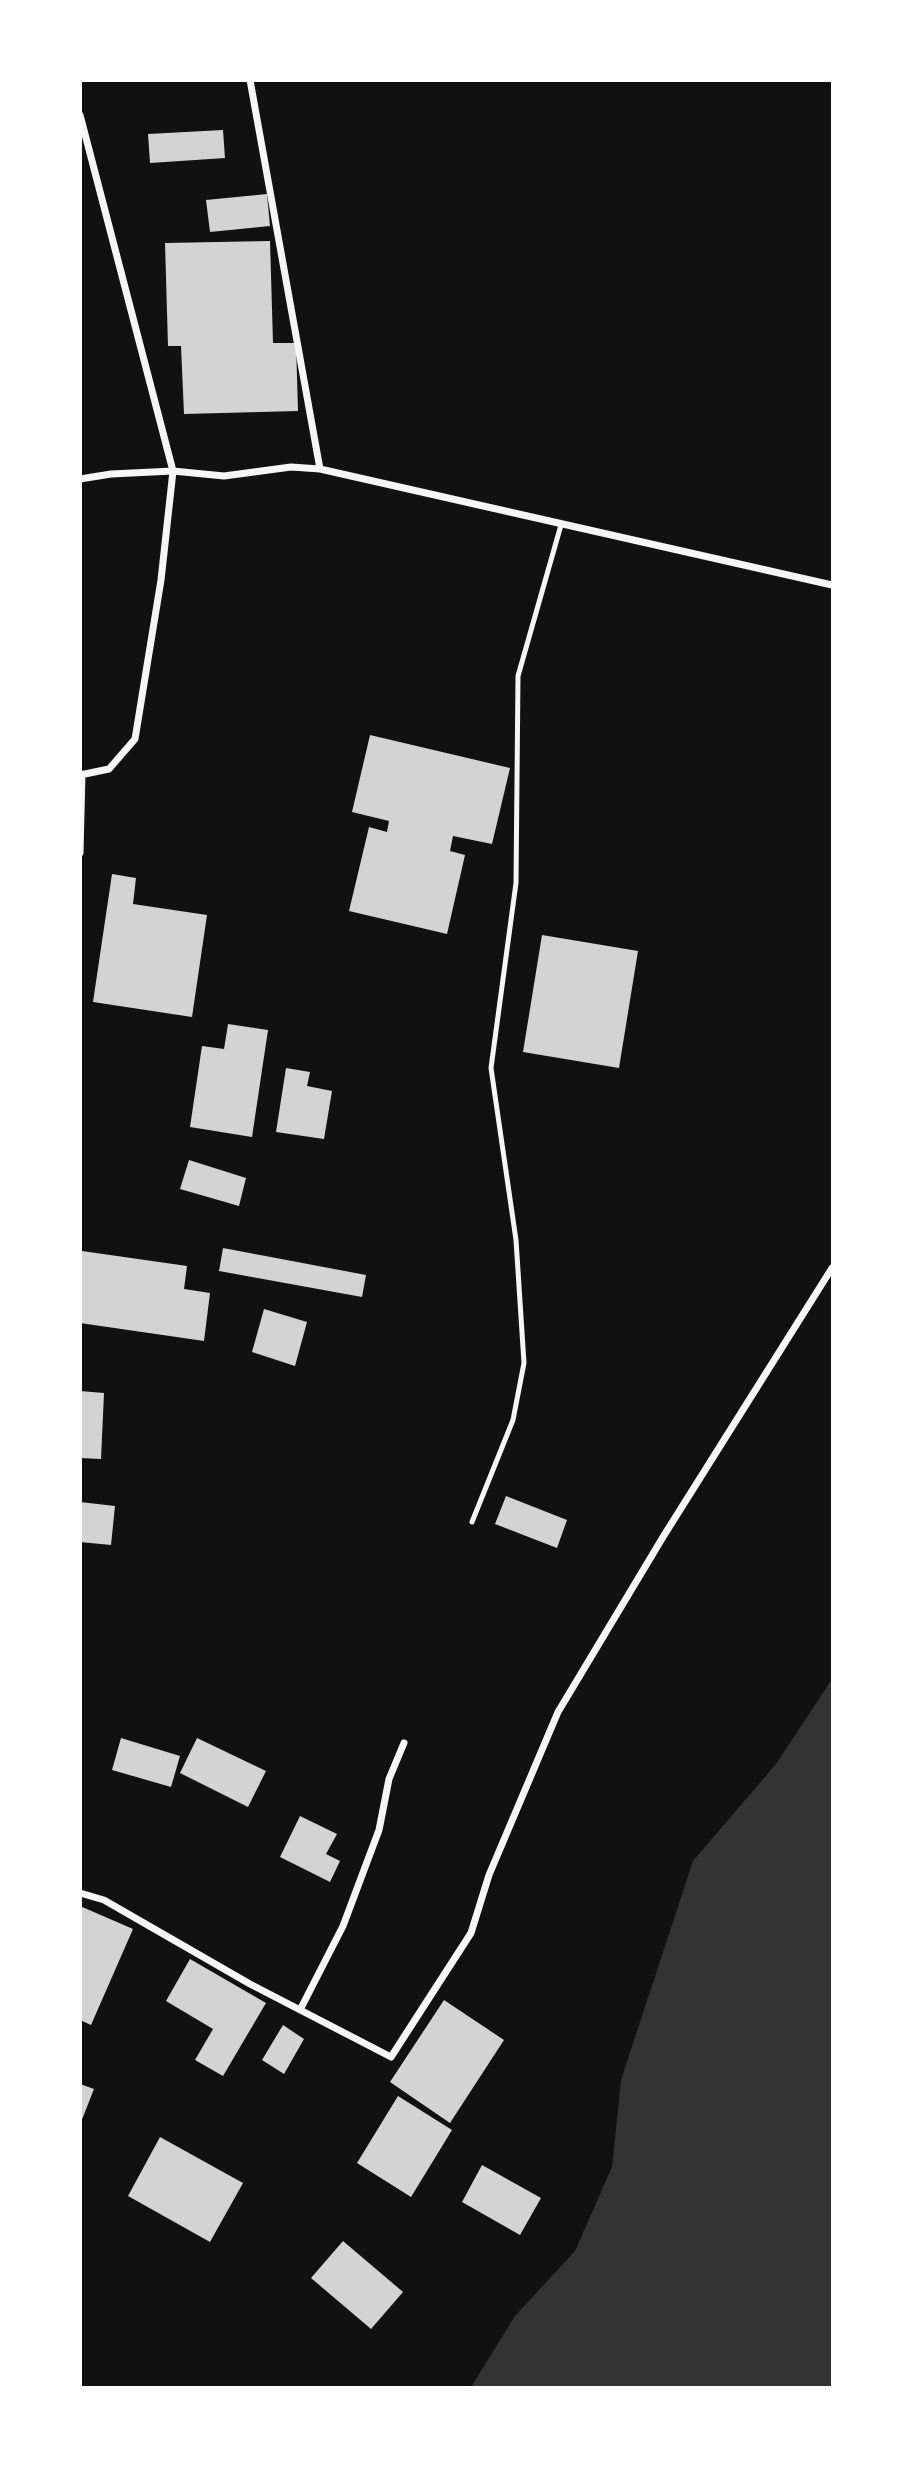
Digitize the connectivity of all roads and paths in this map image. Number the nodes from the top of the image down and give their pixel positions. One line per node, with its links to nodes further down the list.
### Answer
1 (250, 80): 3 (street)
2 (80, 115): 4 (street)
3 (320, 469): 4 (street); 6 (street)
4 (173, 471): 5 (street); 8 (street)
5 (80, 479)
6 (561, 525): 7 (street); 11 (lane)
7 (832, 585)
8 (81, 775): 9 (street)
9 (80, 853)
10 (832, 1268): 14 (street)
11 (472, 1522)
12 (404, 1743): 14 (street)
13 (80, 1893): 14 (street)
14 (300, 2010)

